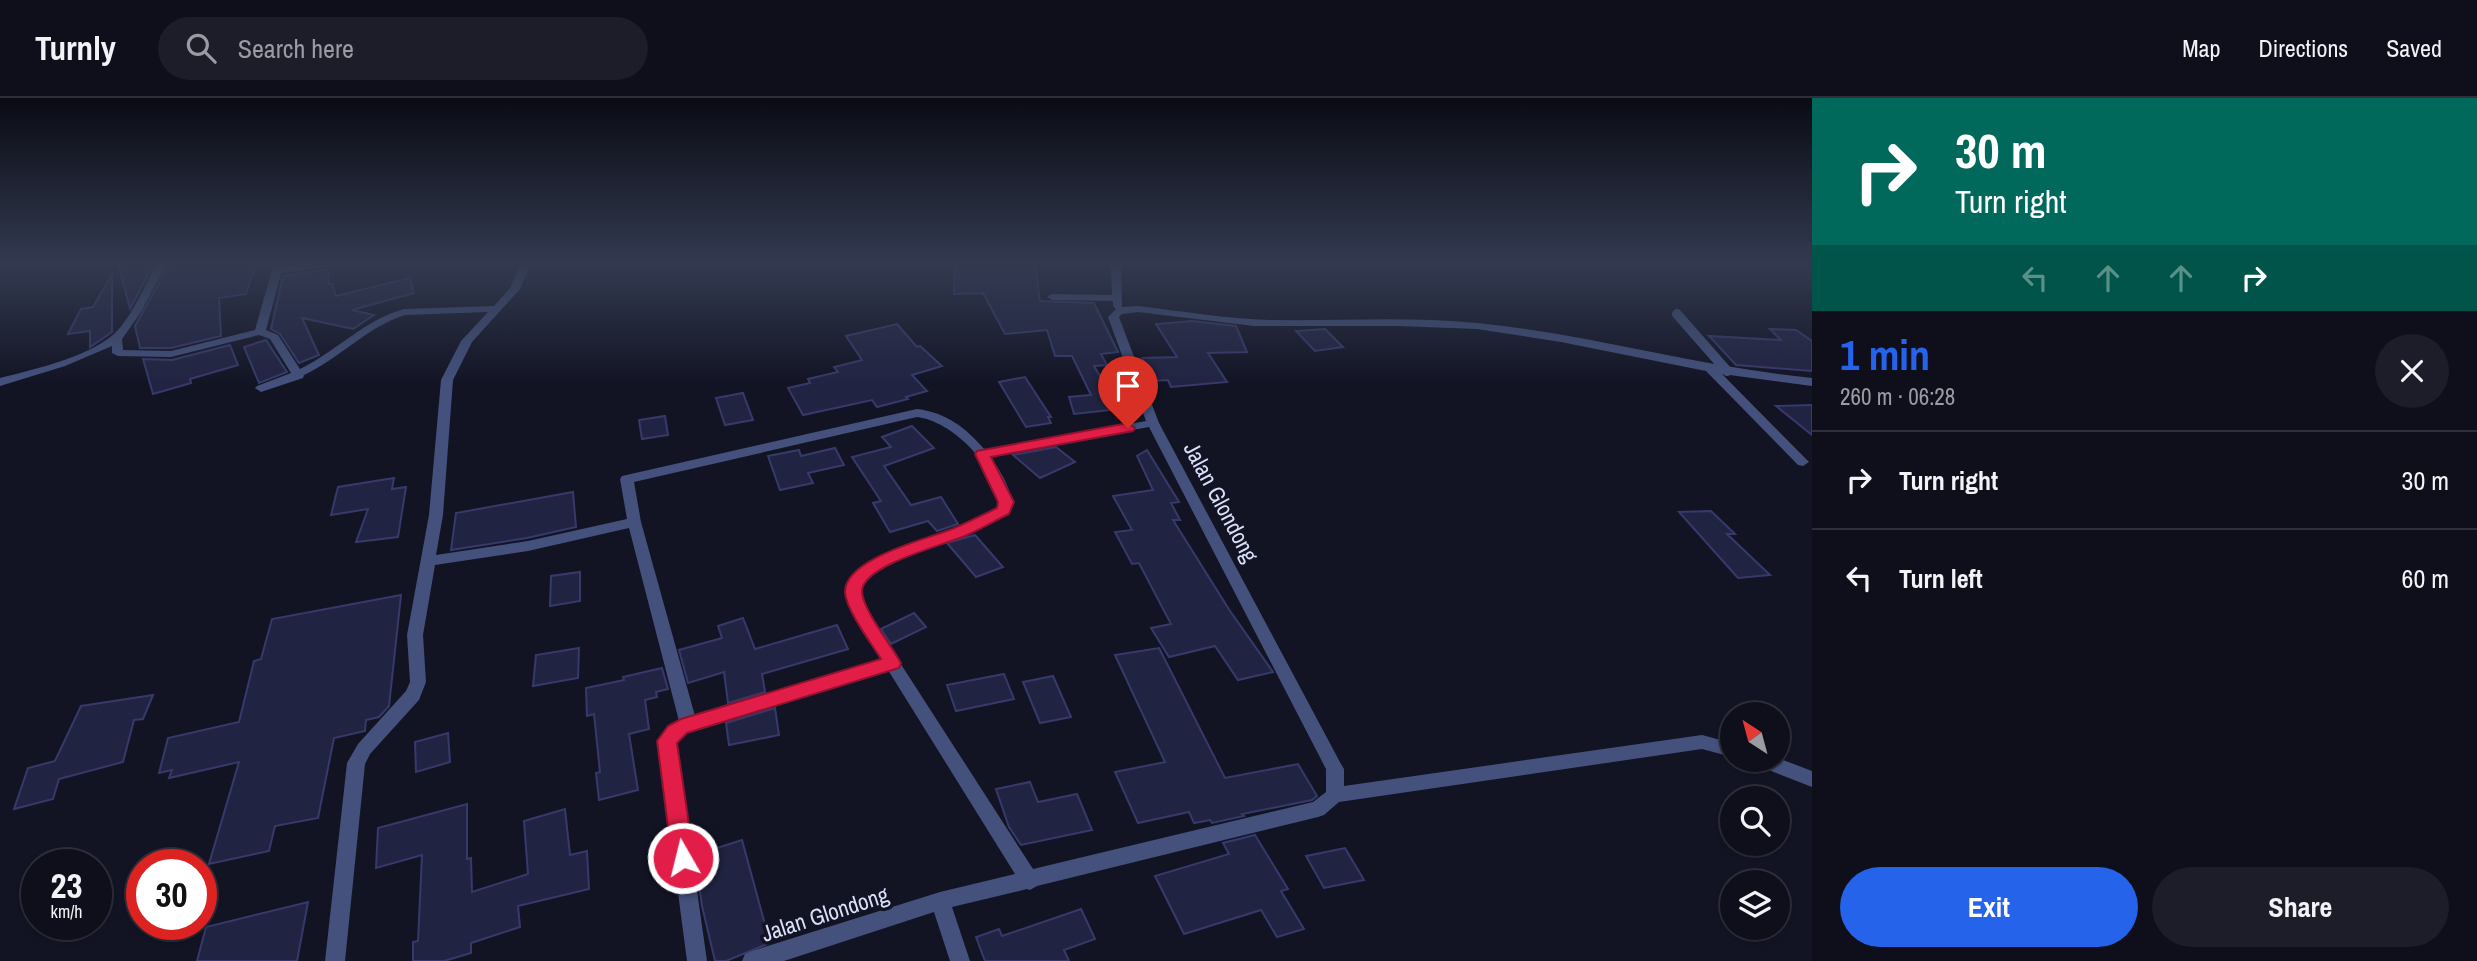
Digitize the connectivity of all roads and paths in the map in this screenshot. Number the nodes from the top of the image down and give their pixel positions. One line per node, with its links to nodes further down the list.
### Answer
1 (139, 303): 9 (street)
2 (268, 303): 8 (street)
3 (501, 303): 6 (street)
4 (1111, 303): 5 (street)
5 (1118, 304): 10 (street); 16 (street, Jalan Glondong)
6 (495, 309): 12 (street); 20 (street)
7 (1677, 314): 11 (lane)
8 (260, 332): 9 (street); 12 (street)
9 (116, 338): 13 (street)
10 (1709, 367): 11 (street); 18 (street)
11 (1727, 371): 14 (street)
12 (299, 376): 15 (street)
13 (0, 382)
14 (1812, 382)
15 (261, 388)
16 (1153, 423): 17 (street); 26 (street, Jalan Glondong)
17 (982, 454): 19 (street); 21 (street)
18 (1803, 462)
19 (634, 522): 20 (street); 22 (street)
20 (428, 561): 29 (street)
21 (892, 663): 22 (street); 27 (street)
22 (689, 725): 30 (street)
23 (1720, 747): 26 (street)
24 (1790, 771): 25 (street)
25 (1812, 779)
26 (1335, 795): 27 (street, Jalan Glondong)
27 (1030, 881): 28 (street, Jalan Glondong)
28 (940, 901): 31 (street, Jalan Glondong); 32 (street)
29 (335, 961)
30 (697, 961)
31 (752, 961)
32 (960, 961)

